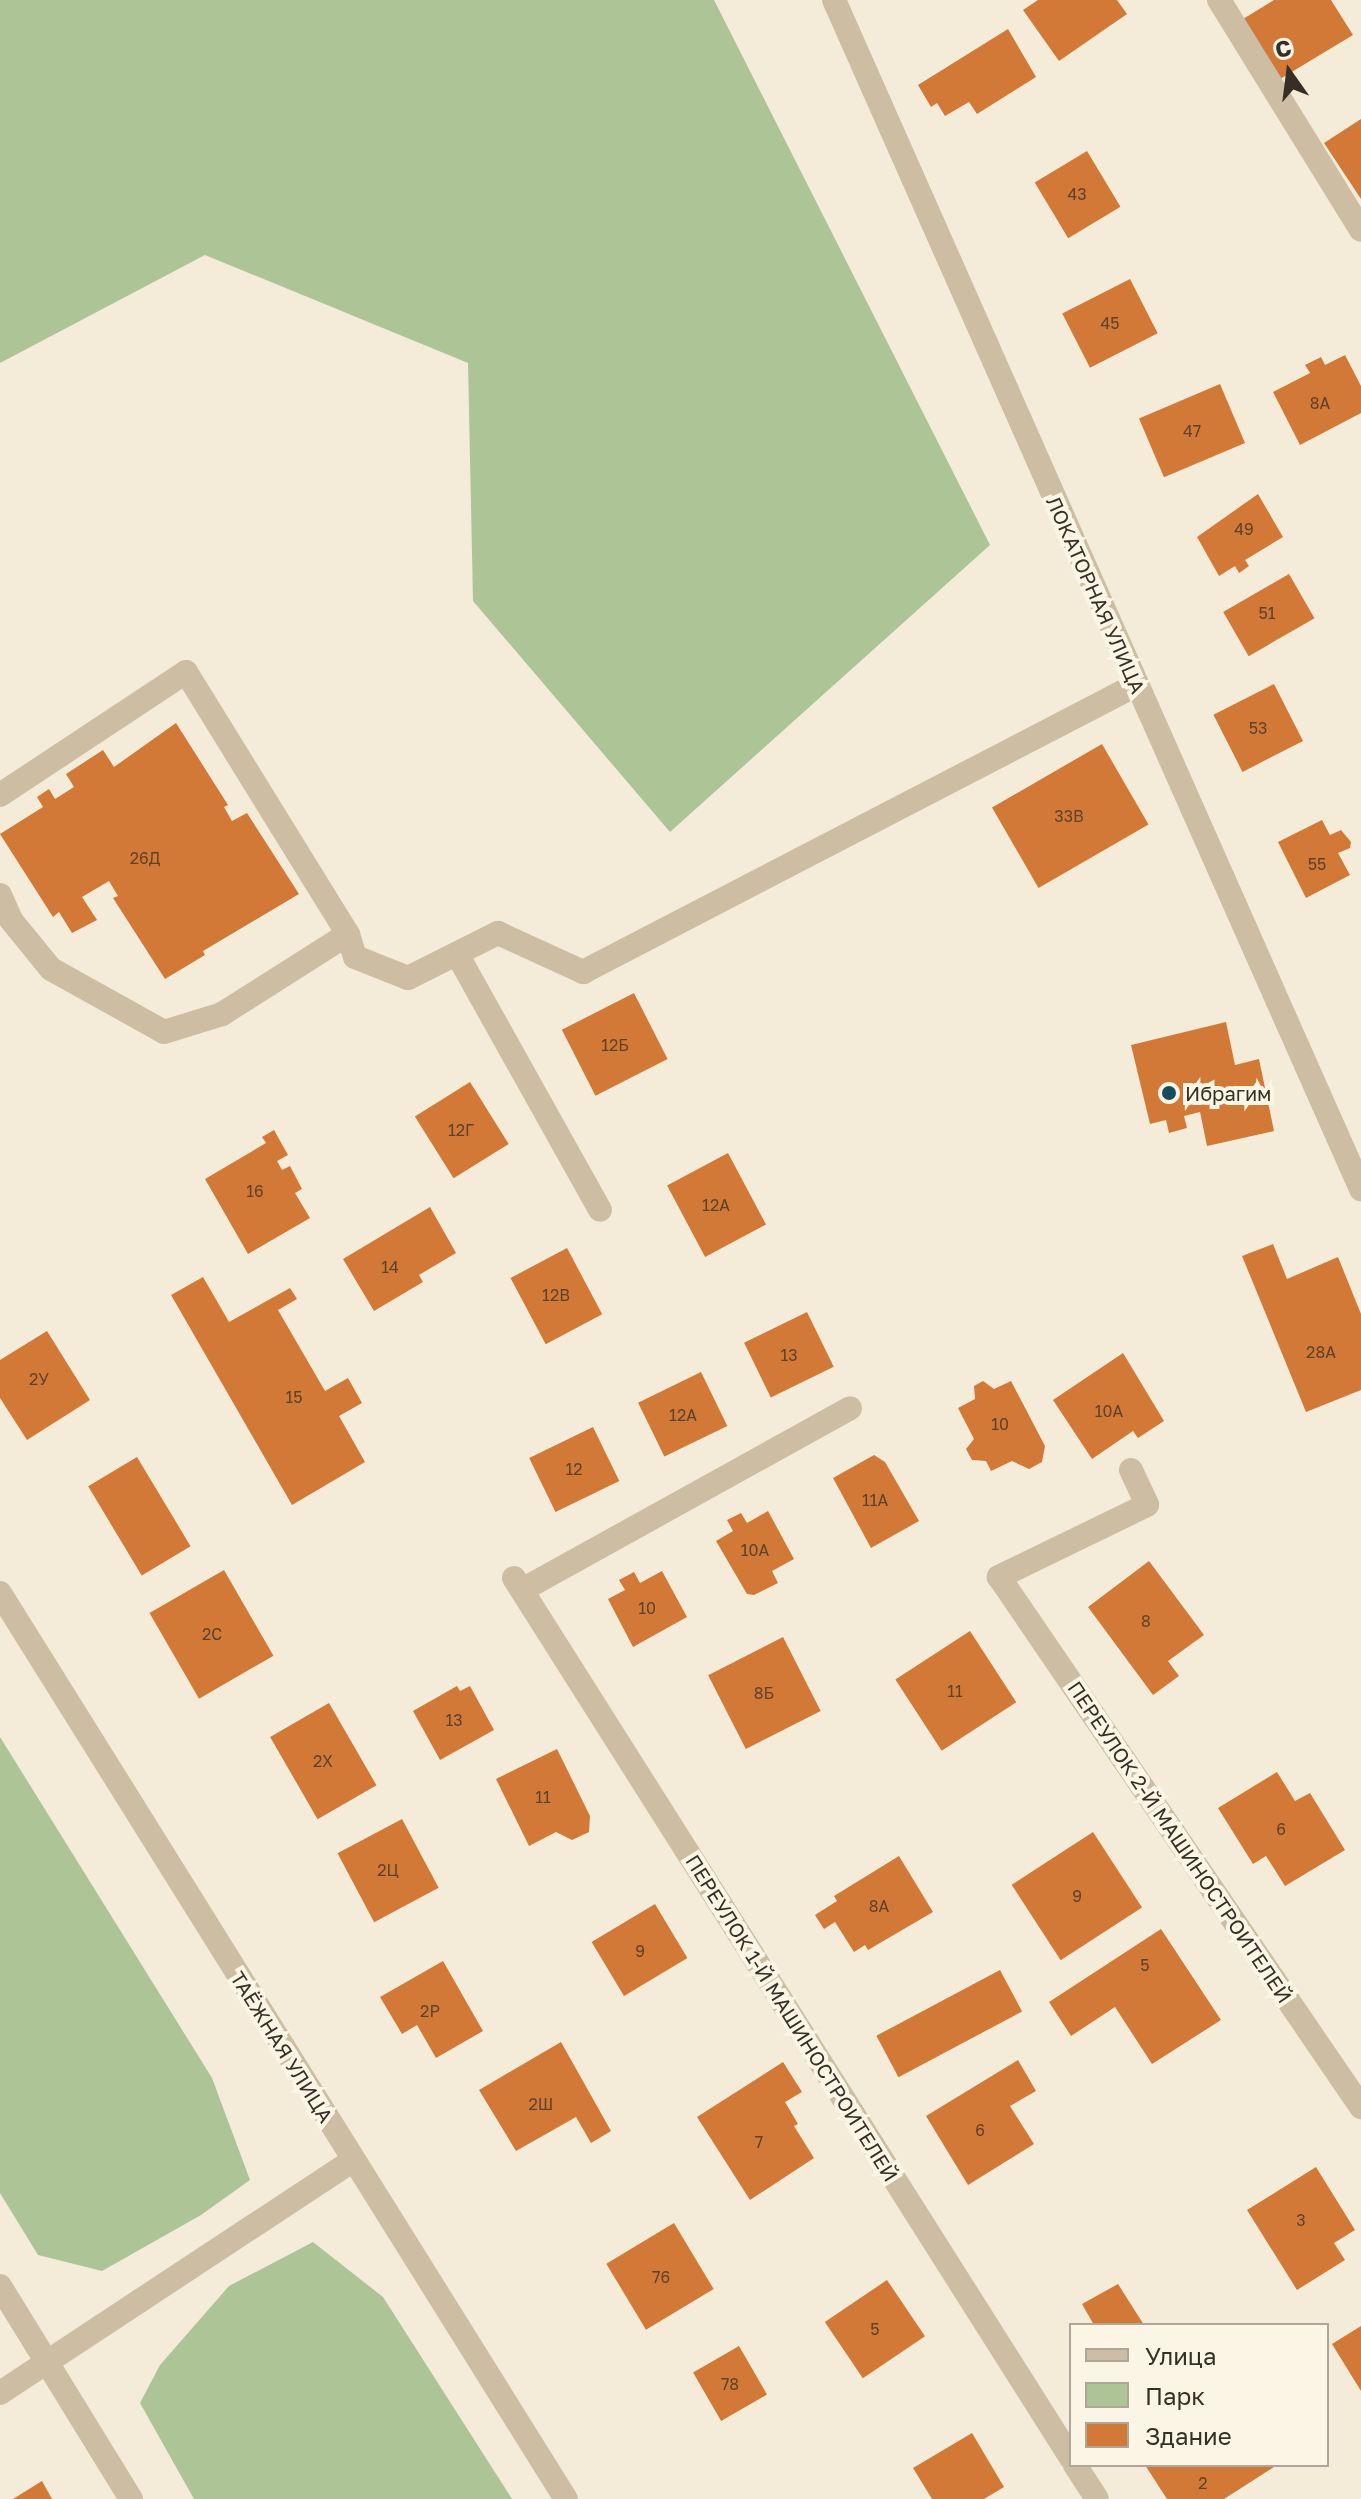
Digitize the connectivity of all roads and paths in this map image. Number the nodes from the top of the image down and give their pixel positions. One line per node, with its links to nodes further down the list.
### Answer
1 (834, 0): 4 (street, ЛОКАТОРНАЯ УЛИЦА)
2 (1219, 0): 3 (street)
3 (1361, 230)
4 (1136, 685): 8 (street); 9 (street, ЛОКАТОРНАЯ УЛИЦА)
5 (0, 795): 7 (street)
6 (0, 895): 7 (street)
7 (348, 934): 8 (street)
8 (457, 954): 10 (street)
9 (1361, 1189)
10 (600, 1210)
11 (850, 1408): 19 (street, ПЕРЕУЛОК 1-Й МАШИНОСТРОИТЕЛЕЙ)
12 (1131, 1470): 14 (street, ПЕРЕУЛОК 2-Й МАШИНОСТРОИТЕЛЕЙ)
13 (0, 1593): 15 (street, ТАЁЖНАЯ УЛИЦА)
14 (1361, 2107)
15 (352, 2161): 17 (street); 22 (street, ТАЁЖНАЯ УЛИЦА)
16 (0, 2286): 17 (street)
17 (48, 2363): 18 (street); 21 (street)
18 (0, 2393)
19 (1069, 2455)
20 (1076, 2467): 23 (street)
21 (131, 2499)
22 (566, 2499)
23 (1097, 2499)

